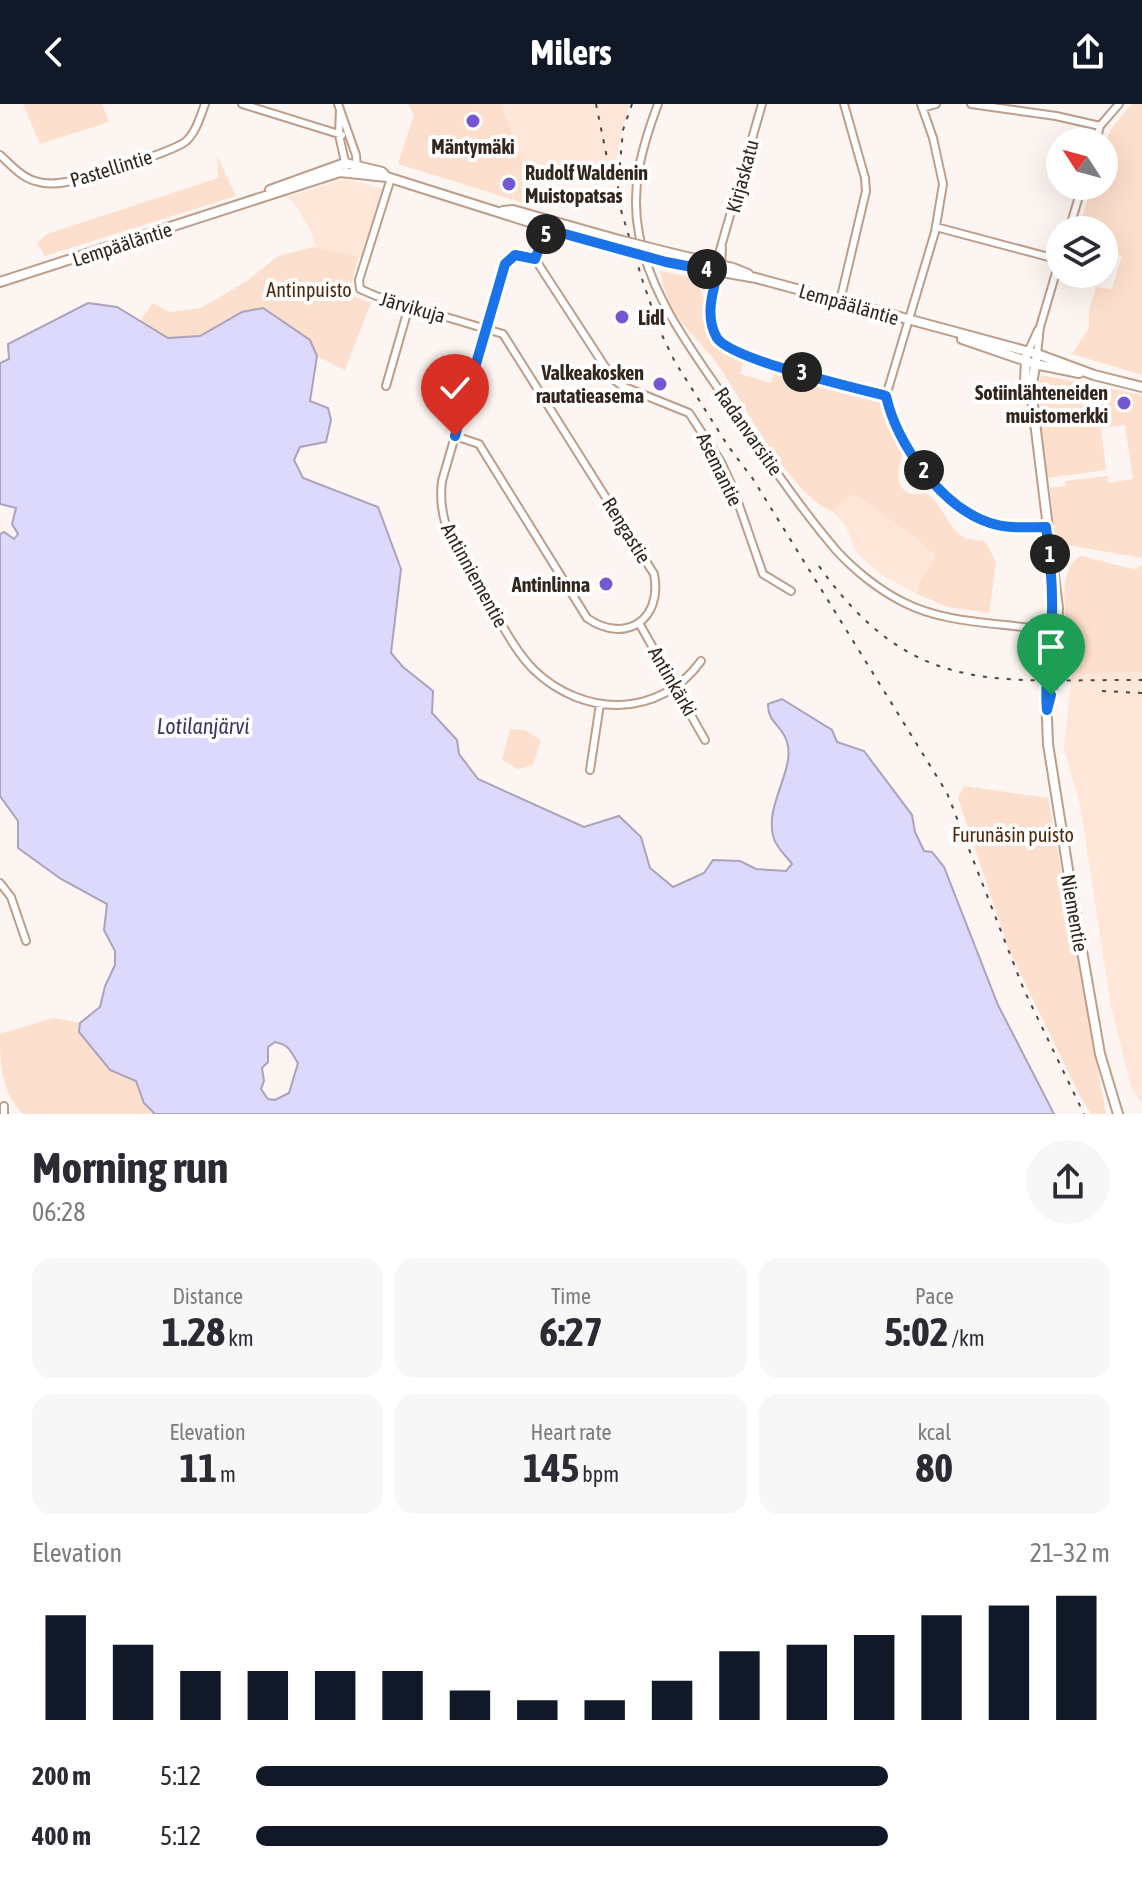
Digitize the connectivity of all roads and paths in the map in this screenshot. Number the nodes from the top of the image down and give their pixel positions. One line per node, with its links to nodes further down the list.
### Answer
1 (205, 104): 14 (street, Pastellintie)
2 (242, 104): 13 (street)
3 (658, 104): 38 (street, Radanvarsitie)
4 (762, 104): 23 (street, Kirjaskatu)
5 (844, 104): 26 (street)
6 (936, 104): 10 (street)
7 (971, 104): 11 (street)
8 (1119, 104): 11 (street)
9 (339, 106): 12 (street); 13 (street)
10 (922, 106): 20 (street)
11 (1100, 126)
12 (349, 134): 13 (street); 16 (street)
13 (339, 135): 15 (street)
14 (0, 155)
15 (345, 163): 16 (main road, Lempääläntie); 18 (main road, Lempääläntie)
16 (357, 169): 17 (main road, Lempääläntie); 18 (main road, Lempääläntie)
17 (389, 177): 19 (main road, Lempääläntie); 27 (street, Järvikuja)
18 (244, 203): 24 (main road, Lempääläntie)
19 (544, 225): 22 (street); 23 (main road, Lempääläntie, bridge); 23 (main road, Lempääläntie, bridge)
20 (936, 227): 21 (street); 28 (street)
21 (1046, 255)
22 (535, 259): 29 (street, Antinniementie); 36 (street, Asemantie)
23 (718, 267): 26 (main road, Lempääläntie); 33 (street, Kirjaskatu)
24 (0, 282)
25 (1051, 288): 30 (street)
26 (840, 301): 28 (main road, Lempääläntie)
27 (409, 306): 29 (street, Järvikuja); 31 (street)
28 (909, 321): 30 (main road, Lempääläntie); 33 (street)
29 (486, 328): 34 (street, Antinniementie); 37 (street, Rengastie)
30 (1031, 358): 32 (main road, Lempääläntie); 35 (main road, Niementie)
31 (386, 386)
32 (1142, 387)
33 (886, 396): 35 (street)
34 (455, 436): 37 (street); 41 (street, Antinniementie)
35 (1046, 527): 38 (main road, Niementie)
36 (791, 591)
37 (639, 623): 40 (street, Antinkärki)
38 (1055, 628): 46 (main road, Niementie, bridge)
39 (701, 661): 40 (street)
40 (676, 687): 41 (street, Antinniementie); 42 (street, Antinkärki)
41 (600, 704): 43 (street)
42 (705, 740)
43 (590, 770)
44 (0, 883): 45 (street)
45 (26, 941)
46 (1118, 1114)

